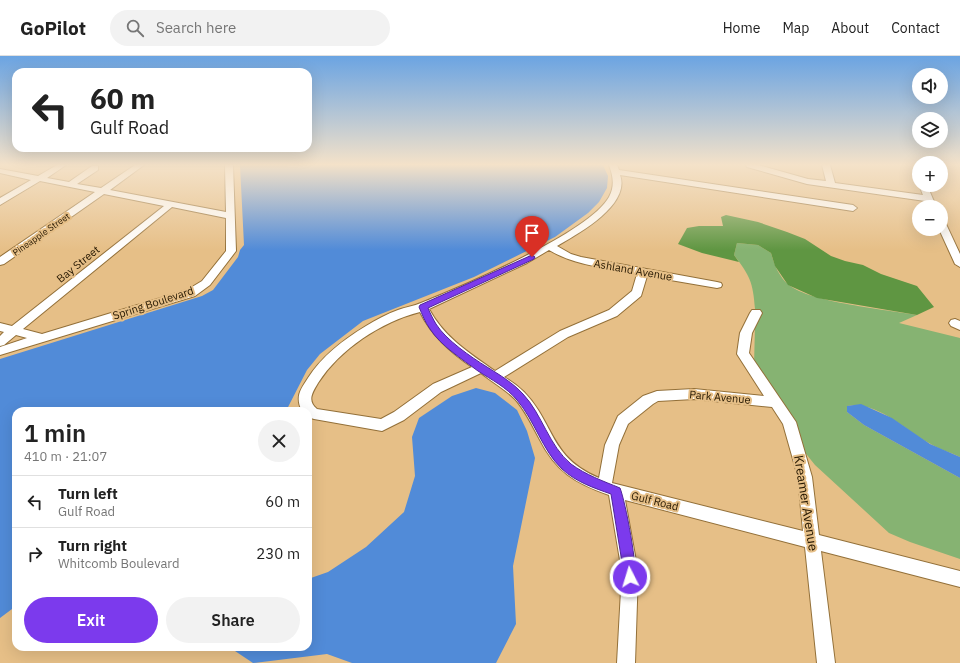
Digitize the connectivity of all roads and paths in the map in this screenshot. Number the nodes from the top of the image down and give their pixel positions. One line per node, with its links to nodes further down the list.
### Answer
1 (14, 193): 9 (street)
2 (100, 193): 15 (street, Pineapple Street)
3 (115, 193): 10 (street)
4 (230, 193): 12 (street, Spring Boulevard)
5 (614, 193): 14 (street)
6 (766, 193): 11 (street)
7 (877, 193): 8 (street)
8 (914, 200)
9 (0, 202)
10 (171, 204): 12 (street); 22 (street, Bay Street)
11 (853, 208)
12 (231, 216): 23 (street, Spring Boulevard)
13 (947, 236): 16 (street)
14 (551, 247): 17 (street, Ashland Avenue); 19 (street)
15 (0, 262)
16 (960, 264)
17 (643, 272): 18 (street, Ashland Avenue); 27 (street)
18 (717, 285)
19 (423, 307): 26 (street, Gulf Road); 29 (street)
20 (756, 313): 28 (street, Kreamer Avenue)
21 (0, 327): 22 (street)
22 (14, 331): 23 (street); 24 (street, Bay Street)
23 (42, 338): 25 (street, Spring Boulevard)
24 (0, 342)
25 (0, 352)
26 (481, 368): 27 (street, Gulf Road); 30 (street)
27 (496, 376): 31 (street, Gulf Road)
28 (775, 402): 31 (street, Park Avenue); 32 (street, Kreamer Avenue)
29 (308, 407)
30 (312, 413)
31 (610, 489): 32 (street, Gulf Road); 34 (street, Park Avenue)
32 (812, 540): 33 (street, Gulf Road); 35 (street, Kreamer Avenue)
33 (960, 579)
34 (626, 663)
35 (826, 663)

